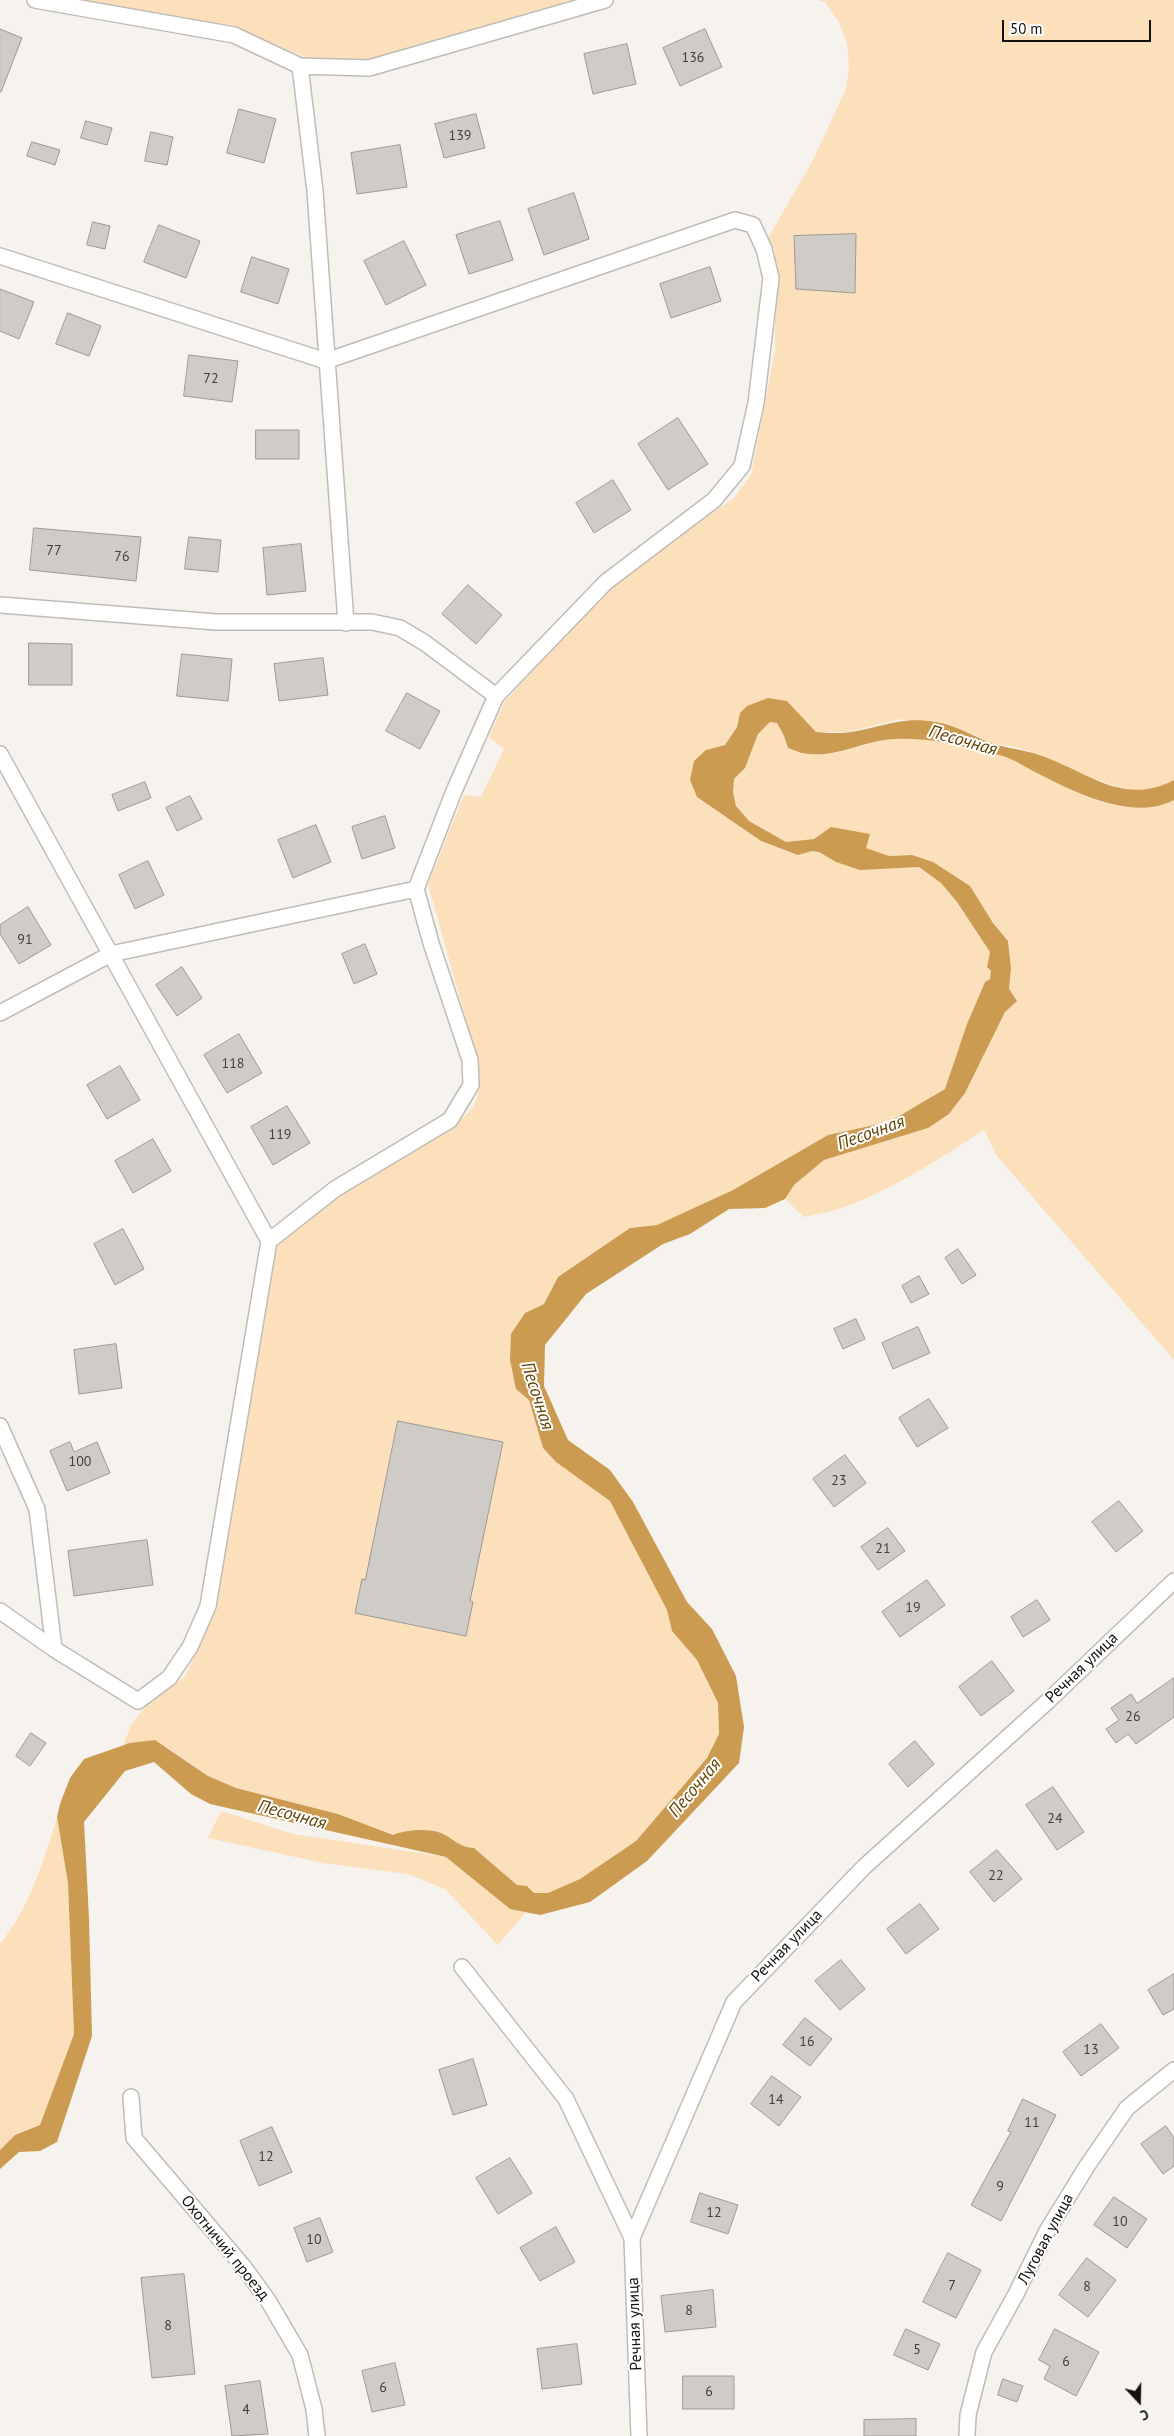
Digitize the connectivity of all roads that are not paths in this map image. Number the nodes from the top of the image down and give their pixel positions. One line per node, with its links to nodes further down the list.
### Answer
1 (35, 0): 3 (street)
2 (605, 0): 3 (street)
3 (300, 66): 5 (street)
4 (0, 256): 5 (street)
5 (326, 361): 7 (street); 8 (street)
6 (0, 605): 7 (street)
7 (346, 623): 8 (street)
8 (496, 696): 10 (street)
9 (0, 754): 11 (street)
10 (416, 889): 11 (street); 13 (street)
11 (111, 954): 12 (street); 13 (street)
12 (0, 1013)
13 (269, 1242): 17 (street)
14 (0, 1426): 17 (street)
15 (1174, 1581): 21 (street, Речная улица)
16 (0, 1611): 17 (street)
17 (54, 1650)
18 (462, 1967): 21 (street)
19 (1174, 2070): 24 (street, Луговая улица)
20 (131, 2097): 22 (street, Охотничий проезд)
21 (632, 2238): 23 (street, Речная улица)
22 (317, 2436)
23 (640, 2436)
24 (967, 2436)

